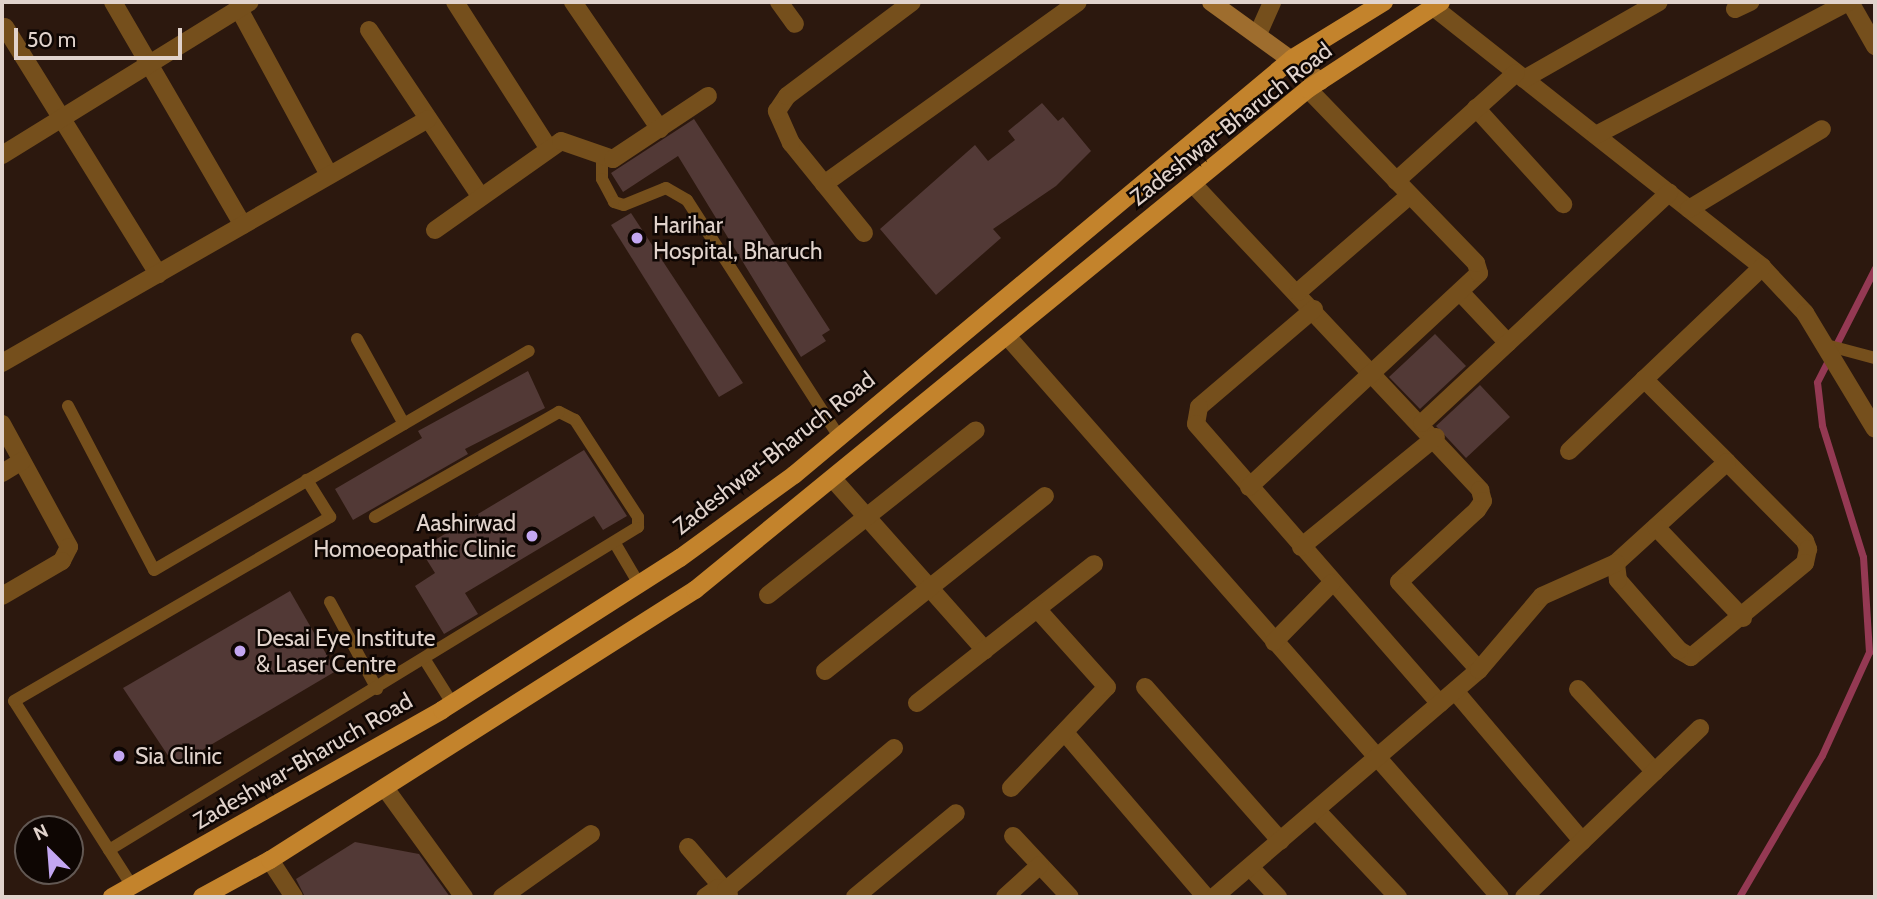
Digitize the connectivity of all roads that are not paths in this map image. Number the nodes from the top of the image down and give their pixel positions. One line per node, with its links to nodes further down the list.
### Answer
1 (113, 2): 20 (street)
2 (456, 2): 30 (street)
3 (573, 2): 27 (street)
4 (779, 2): 14 (street)
5 (912, 2): 35 (street)
6 (1078, 2): 35 (street)
7 (1211, 2): 17 (main road)
8 (1272, 2): 17 (street)
9 (1384, 2): 19 (main road, Zadeshwar-Bharuch Road)
10 (1659, 2): 21 (street)
11 (1849, 2): 18 (street); 29 (street)
12 (1436, 4): 21 (street); 22 (main road, Zadeshwar-Bharuch Road)
13 (245, 5): 20 (street); 33 (street)
14 (795, 24)
15 (5, 27): 26 (street)
16 (369, 30): 25 (street)
17 (1258, 34): 19 (main road)
18 (1875, 46)
19 (1293, 58): 22 (main road); 65 (main road, Zadeshwar-Bharuch Road)
20 (147, 65): 26 (street); 42 (street)
21 (1520, 76): 24 (street); 29 (street)
22 (1314, 85): 34 (street); 36 (main road, Zadeshwar-Bharuch Road)
23 (708, 96): 27 (street)
24 (1476, 108): 34 (street); 40 (street)
25 (428, 119): 33 (street); 39 (street)
26 (60, 120): 31 (street); 46 (street)
27 (660, 129): 32 (street)
28 (1822, 130): 41 (street)
29 (1596, 135): 37 (street)
30 (550, 149): 32 (street); 39 (street)
31 (2, 155)
32 (602, 158): 65 (lane)
33 (329, 176): 42 (street)
34 (1396, 181): 38 (street)
35 (824, 184): 44 (street)
36 (1193, 184): 47 (street); 50 (main road, Zadeshwar-Bharuch Road)
37 (1669, 193): 41 (street); 52 (street)
38 (1410, 195): 47 (street); 48 (street)
39 (481, 197): 43 (street)
40 (1563, 204)
41 (1689, 209): 45 (street)
42 (243, 225): 46 (street)
43 (435, 230)
44 (864, 233)
45 (1762, 267): 53 (street); 58 (street)
46 (158, 274): 56 (street)
47 (1298, 292): 49 (street)
48 (1462, 294): 52 (street); 57 (street)
49 (1314, 309): 57 (street); 73 (street)
50 (1009, 337): 71 (main road, Zadeshwar-Bharuch Road); 90 (street)
51 (356, 339): 62 (lane)
52 (1508, 344): 60 (street)
53 (1826, 345): 55 (lane); 63 (street)
54 (530, 351): 62 (lane)
55 (1874, 355)
56 (2, 363)
57 (1374, 372): 60 (street); 73 (street)
58 (1644, 379): 67 (street); 69 (street)
59 (68, 406): 72 (lane)
60 (1422, 423): 66 (street)
61 (2, 424): 68 (street)
62 (404, 424): 72 (lane)
63 (1875, 429)
64 (976, 430): 76 (street)
65 (839, 437): 83 (main road, Zadeshwar-Bharuch Road)
66 (1436, 437): 79 (street); 93 (street)
67 (1569, 451)
68 (22, 461): 70 (street); 86 (street)
69 (1727, 462): 77 (street); 89 (street)
70 (2, 473)
71 (833, 479): 76 (street); 107 (main road, Zadeshwar-Bharuch Road)
72 (307, 480): 116 (lane)
73 (1250, 487): 79 (street)
74 (1045, 496): 84 (street)
75 (374, 517): 78 (lane)
76 (866, 517): 84 (street); 85 (street)
77 (1656, 527): 80 (street); 89 (street)
78 (616, 545): 83 (lane); 92 (lane)
79 (1301, 547): 82 (street)
80 (1616, 563): 89 (street); 93 (street)
81 (1094, 564): 88 (street)
82 (1332, 583): 90 (street); 101 (street)
83 (639, 584): 99 (main road, Zadeshwar-Bharuch Road)
84 (929, 587): 91 (street); 94 (street)
85 (768, 595)
86 (2, 596)
87 (330, 602): 96 (lane)
88 (1037, 609): 91 (street); 103 (street)
89 (1743, 618)
90 (1274, 642): 105 (street)
91 (985, 650): 100 (street)
92 (425, 660): 96 (lane); 99 (lane)
93 (1479, 670): 98 (street)
94 (825, 671)
95 (1145, 687): 113 (street)
96 (377, 689): 116 (lane)
97 (1578, 689): 106 (street)
98 (1455, 691): 101 (street); 114 (street)
99 (452, 703): 120 (main road, Zadeshwar-Bharuch Road)
100 (917, 704)
101 (1440, 704): 105 (street)
102 (1700, 728): 106 (street)
103 (1067, 735): 108 (street); 131 (street)
104 (894, 748): 121 (street)
105 (1377, 761): 109 (street); 135 (street)
106 (1655, 772): 114 (street)
107 (385, 788): 117 (main road, Zadeshwar-Bharuch Road); 125 (street)
108 (1011, 788)
109 (1317, 811): 113 (street); 134 (street)
110 (956, 813): 128 (street)
111 (592, 834): 126 (street)
112 (1013, 836): 118 (street)
113 (1281, 841): 119 (street)
114 (1582, 841): 136 (street)
115 (688, 847): 121 (street)
116 (109, 850): 120 (lane)
117 (270, 860): 123 (main road, Zadeshwar-Bharuch Road); 124 (street)
118 (1041, 865): 129 (street); 130 (street)
119 (1250, 867): 132 (street); 133 (street)
120 (132, 887): 122 (main road, Zadeshwar-Bharuch Road)
121 (728, 894): 127 (street)
122 (112, 897)
123 (202, 897)
124 (293, 897)
125 (464, 897)
126 (502, 897)
127 (705, 897)
128 (855, 897)
129 (1005, 897)
130 (1070, 897)
131 (1206, 897)
132 (1214, 897)
133 (1278, 897)
134 (1398, 897)
135 (1500, 897)
136 (1524, 897)

